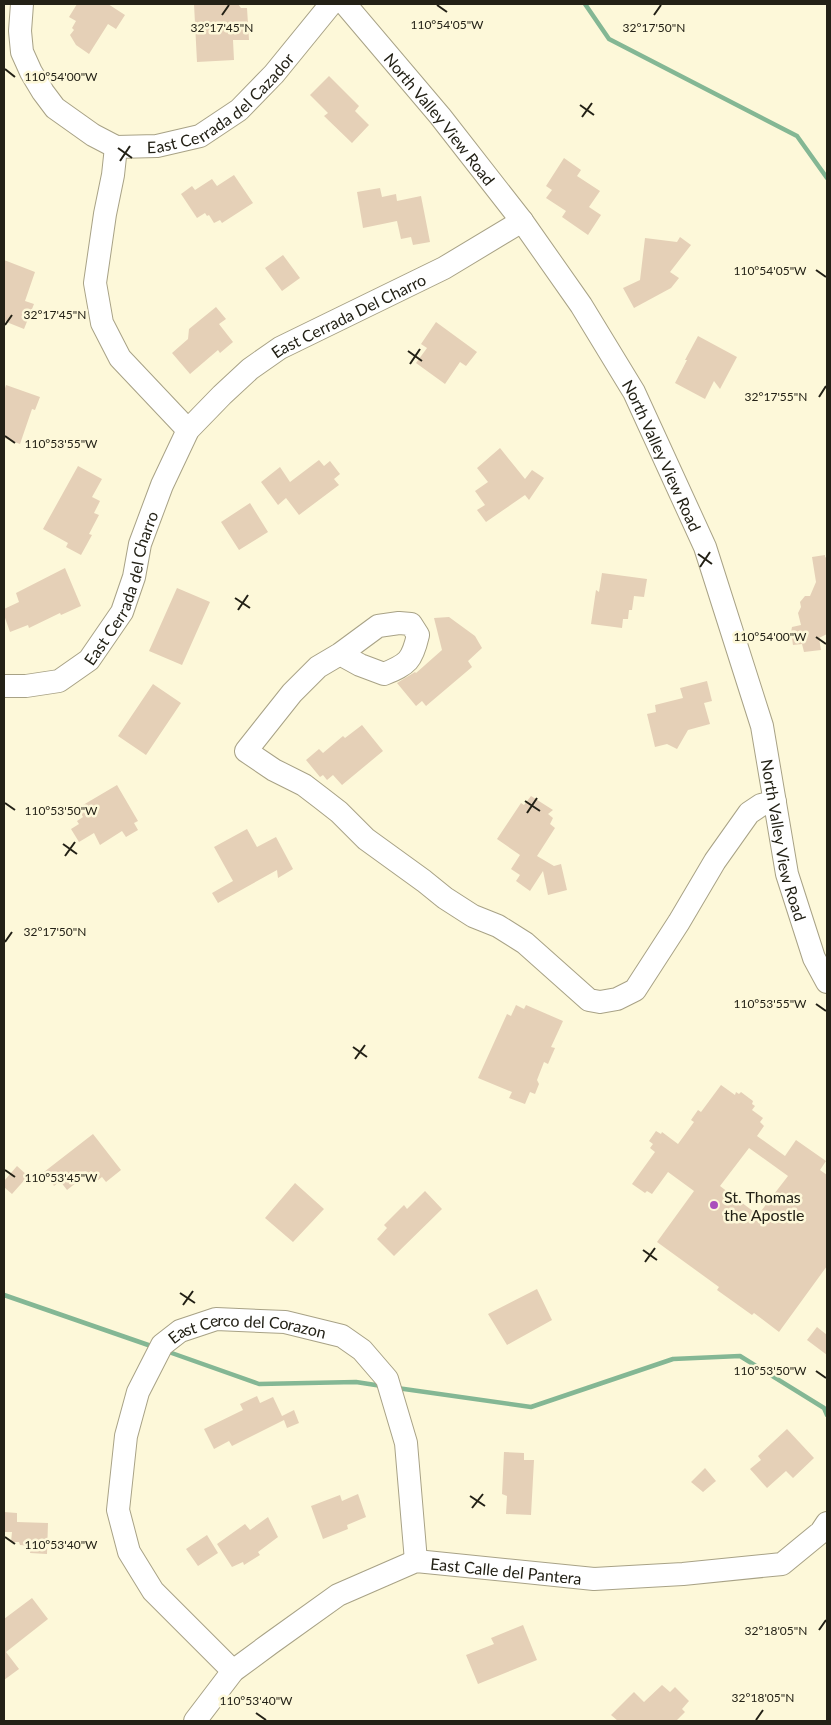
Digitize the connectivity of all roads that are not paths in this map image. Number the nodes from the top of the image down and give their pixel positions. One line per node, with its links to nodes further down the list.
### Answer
1 (22, 4): 4 (street, East Cerrada del Cazador)
2 (331, 4): 4 (street, East Cerrada del Cazador)
3 (345, 4): 5 (street, North Valley View Road)
4 (116, 147): 6 (street)
5 (522, 221): 6 (street, East Cerrada Del Charro); 9 (street, North Valley View Road)
6 (188, 430): 8 (street, East Cerrada del Charro)
7 (340, 654): 9 (street)
8 (4, 686)
9 (775, 802): 10 (street, North Valley View Road)
10 (827, 982)
11 (827, 1523): 12 (street, East Calle del Pantera)
12 (416, 1561): 13 (street, East Calle del Pantera); 13 (street, East Cerco del Corazon)
13 (233, 1671): 14 (street, East Calle del Pantera)
14 (195, 1721)

